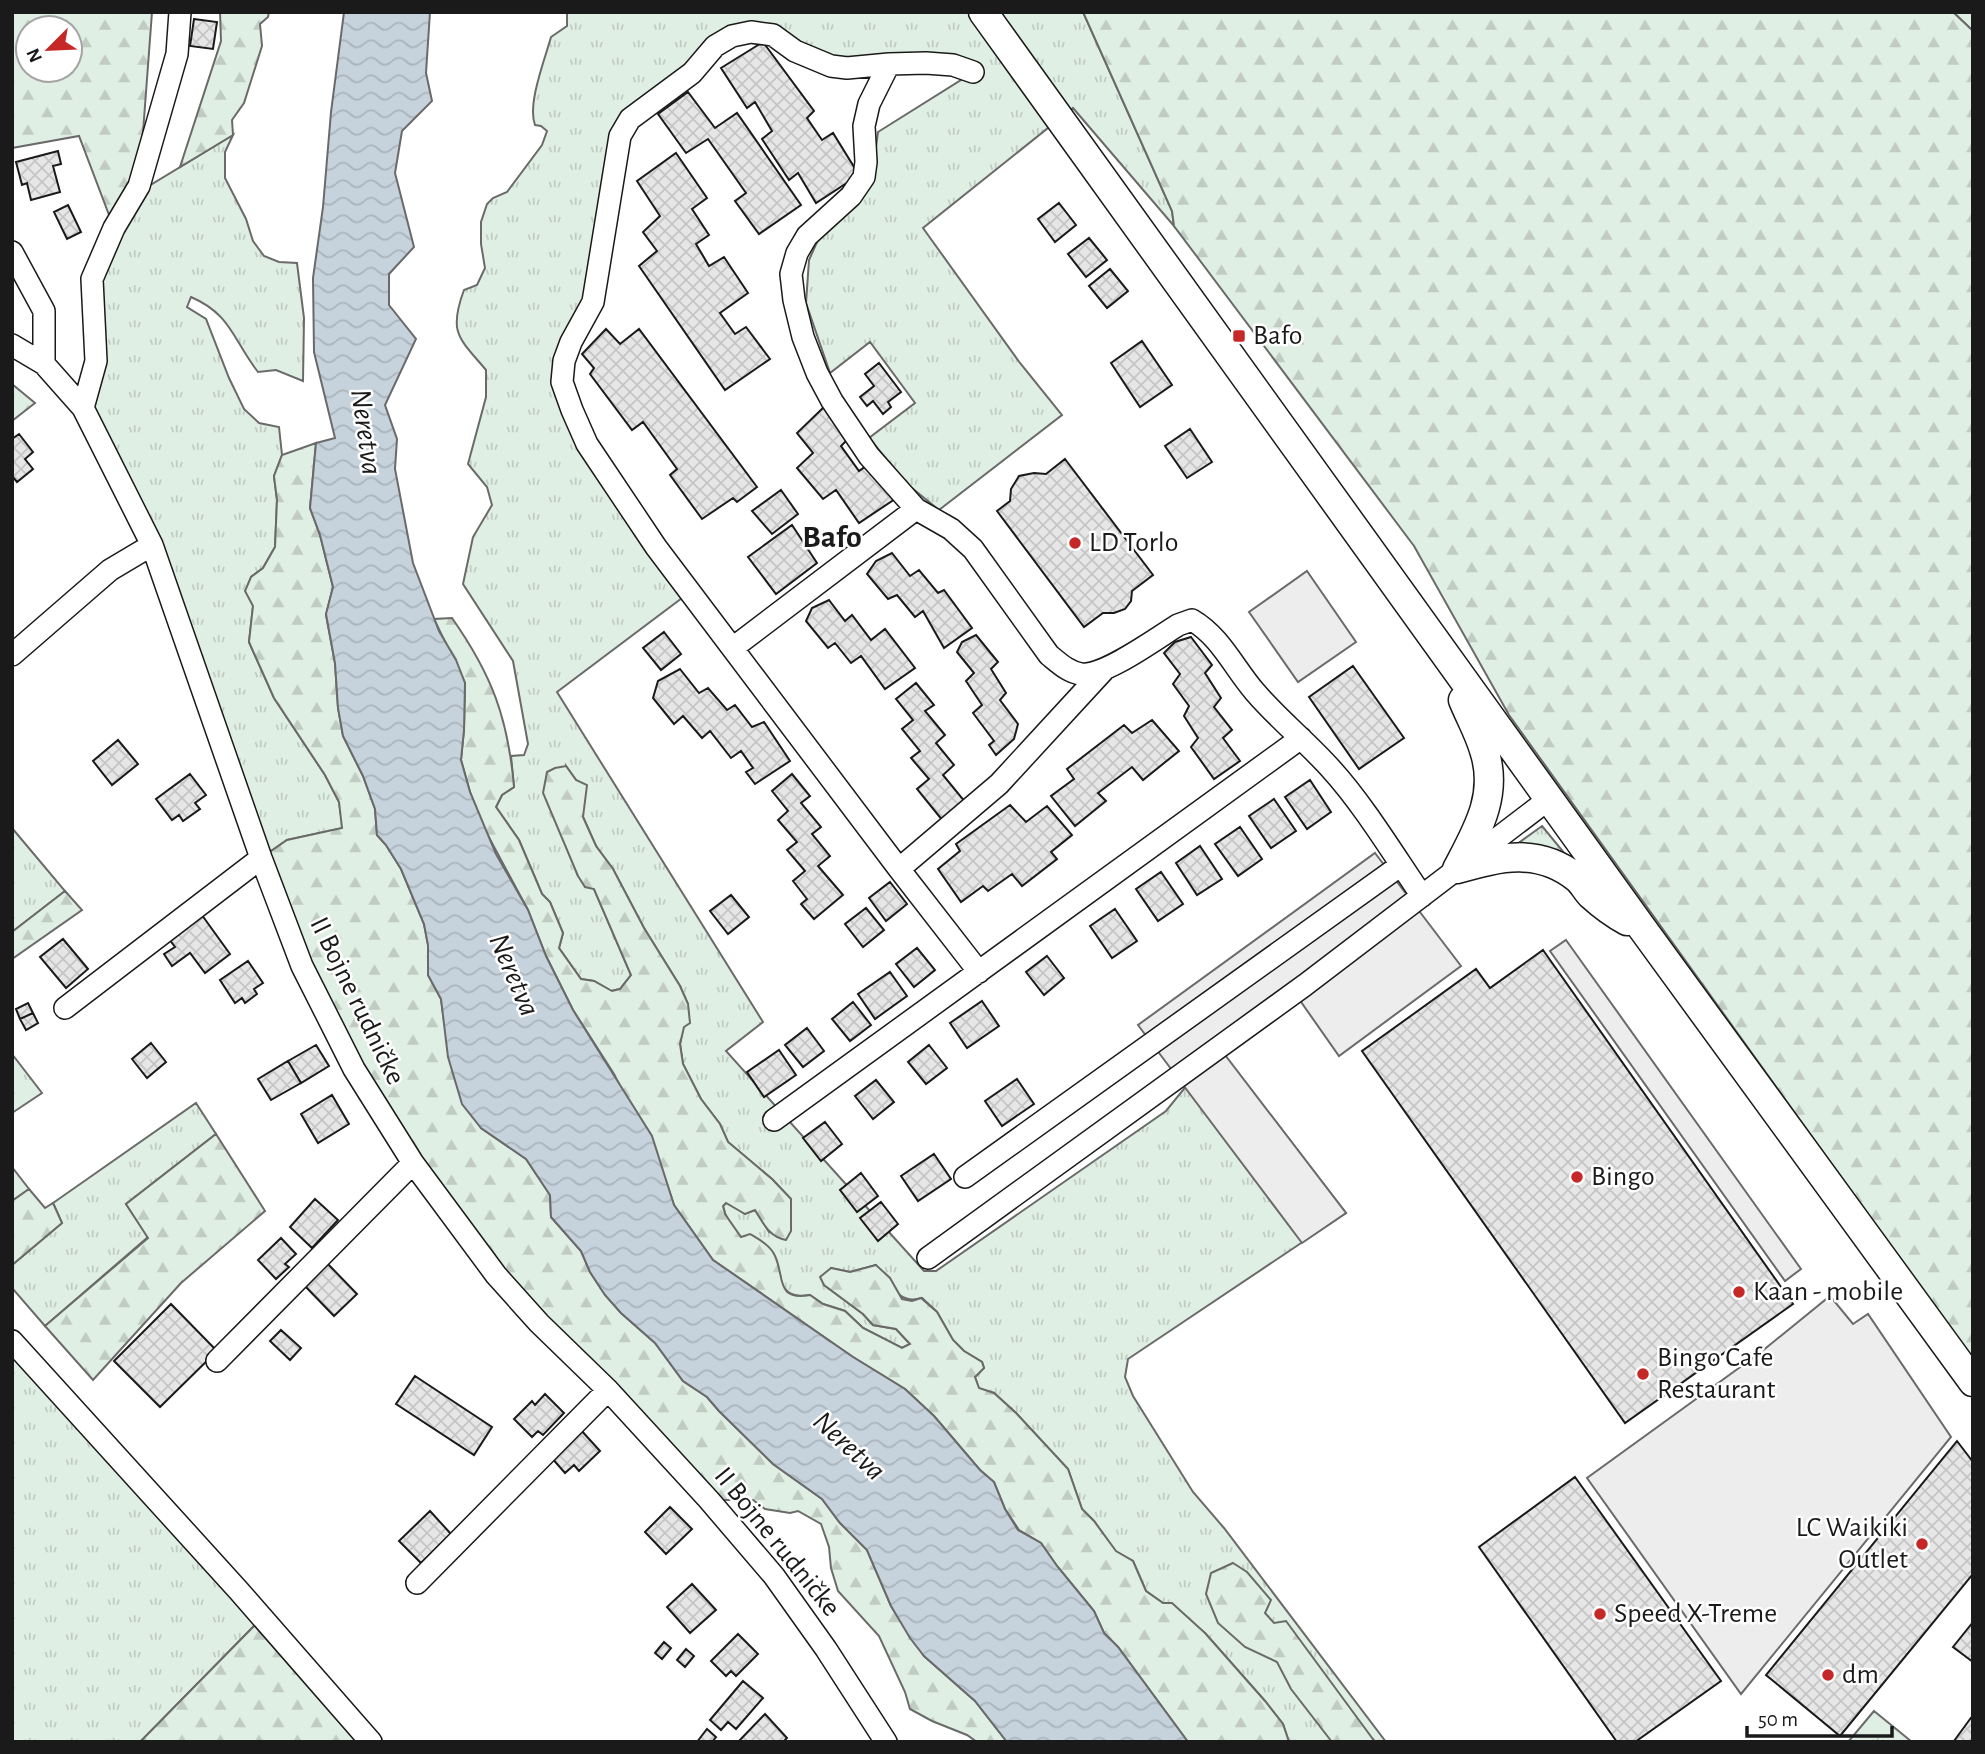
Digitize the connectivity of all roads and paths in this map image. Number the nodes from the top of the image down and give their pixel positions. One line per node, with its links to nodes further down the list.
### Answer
1 (180, 12): 8 (street)
2 (983, 12): 13 (main road)
3 (889, 64): 4 (street); 9 (street); 11 (street)
4 (973, 72)
5 (12, 252): 7 (street)
6 (12, 345): 7 (street, II Bojne rudničke)
7 (44, 364): 8 (street, II Bojne rudničke)
8 (83, 408): 10 (street, II Bojne rudničke)
9 (916, 509): 11 (street); 14 (street)
10 (152, 545): 12 (street); 17 (street, II Bojne rudničke)
11 (734, 648): 19 (street)
12 (12, 655)
13 (1447, 658): 16 (main road); 20 (main road)
14 (1103, 671): 15 (street); 19 (street)
15 (1301, 738): 18 (street); 23 (street)
16 (1549, 799): 20 (street); 22 (main road)
17 (261, 859): 24 (street); 26 (street, II Bojne rudničke)
18 (1401, 865): 21 (street); 27 (street)
19 (899, 869): 23 (street)
20 (1457, 869): 21 (street); 22 (main road)
21 (1422, 895): 28 (street)
22 (1642, 928): 31 (main road)
23 (979, 972): 25 (street)
24 (65, 1008)
25 (774, 1120)
26 (413, 1163): 30 (street); 32 (street, II Bojne rudničke)
27 (965, 1177)
28 (928, 1258)
29 (12, 1341): 34 (street)
30 (217, 1361)
31 (1973, 1382)
32 (608, 1390): 33 (street); 35 (street, II Bojne rudničke)
33 (416, 1583)
34 (372, 1742)
35 (886, 1742)

